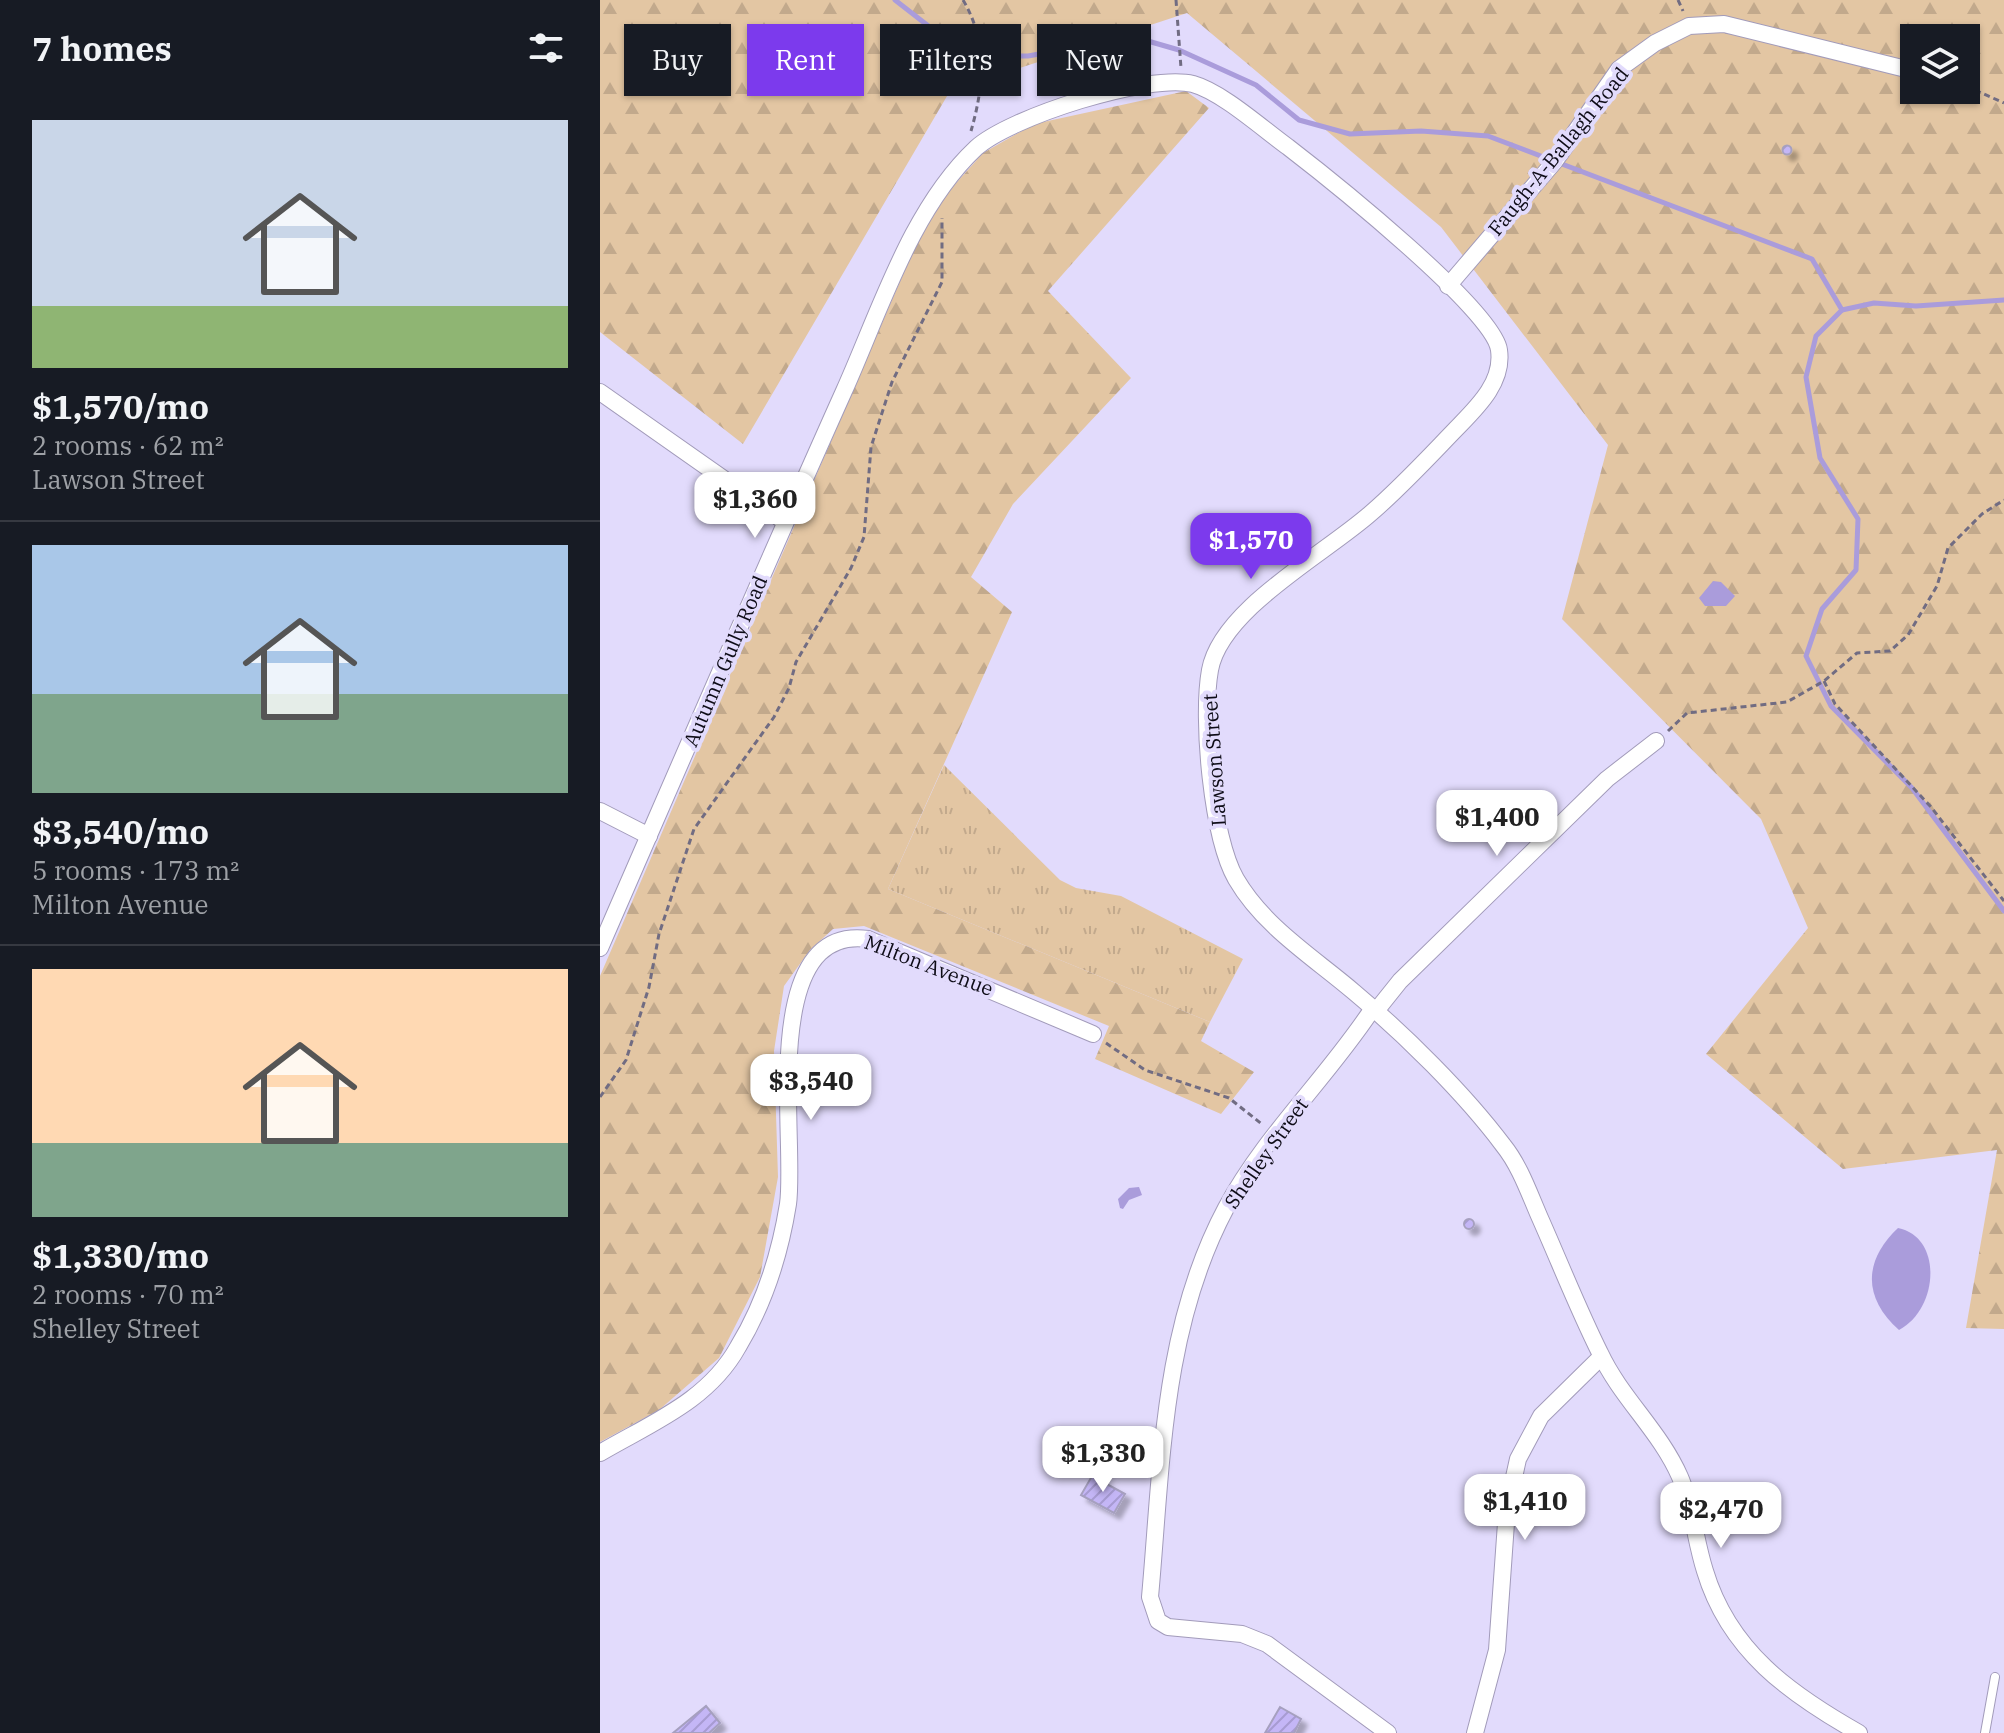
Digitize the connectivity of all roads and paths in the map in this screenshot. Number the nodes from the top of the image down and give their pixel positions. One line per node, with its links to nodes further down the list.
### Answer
1 (963, 0): 7 (path)
2 (1176, 0): 4 (path)
3 (1900, 68): 9 (street, Faugh-A-Ballagh Road)
4 (1182, 83): 9 (street, Lawson Street); 12 (street, Autumn Gully Road)
5 (1980, 92): 6 (path)
6 (2004, 103)
7 (969, 137)
8 (943, 212): 21 (path)
9 (1448, 286): 19 (street, Lawson Street)
10 (600, 392): 12 (street)
11 (2004, 500): 13 (path)
12 (785, 522): 16 (street, Autumn Gully Road)
13 (1824, 681): 14 (path); 17 (path)
14 (1656, 741): 19 (street, Shelley Street)
15 (600, 811): 16 (street)
16 (649, 836): 18 (street, Autumn Gully Road)
17 (2004, 901)
18 (600, 948)
19 (1374, 1010): 22 (street, Shelley Street); 23 (street, Lawson Street)
20 (1093, 1034): 22 (path); 24 (street, Milton Avenue)
21 (600, 1097)
22 (1277, 1134): 26 (street, Shelley Street)
23 (1601, 1357): 27 (street); 28 (street, Lawson Street)
24 (600, 1453)
25 (1995, 1677): 29 (lane)
26 (1388, 1733)
27 (1475, 1733)
28 (1859, 1733)
29 (1985, 1733)

